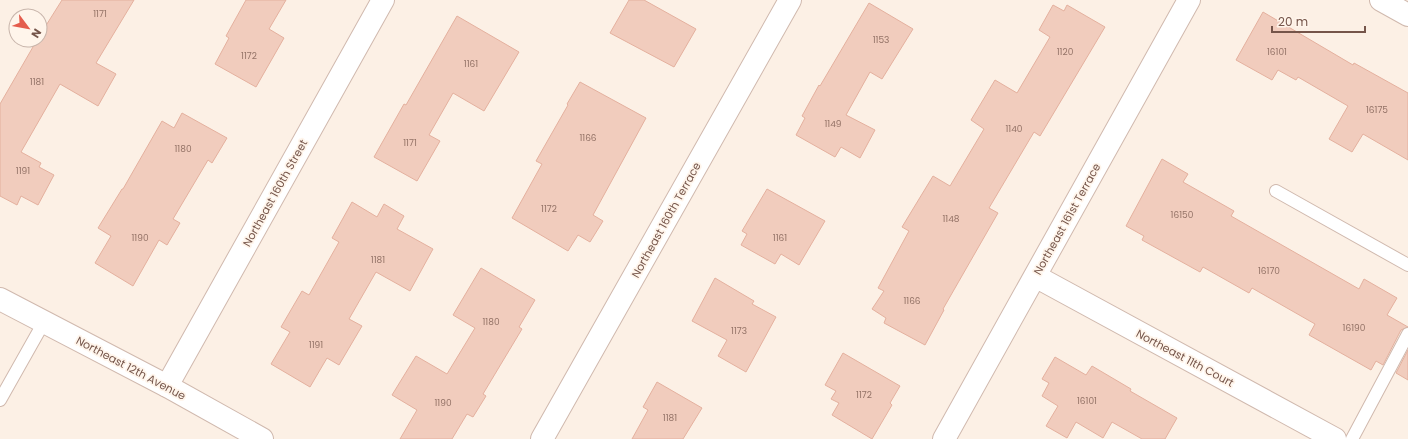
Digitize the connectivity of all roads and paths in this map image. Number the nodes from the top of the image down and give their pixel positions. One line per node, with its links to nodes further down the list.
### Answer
1 (382, 0): 12 (street, Northeast 160th Street)
2 (790, 0): 15 (street, Northeast 160th Terrace)
3 (1190, 0): 8 (street, Northeast 161st Terrace)
4 (1381, 0): 5 (street)
5 (1408, 15)
6 (1276, 191): 7 (lane)
7 (1408, 265)
8 (1035, 276): 16 (street, Northeast 161st Terrace); 17 (street, Northeast 11th Court)
9 (0, 299): 10 (street, Northeast 12th Avenue)
10 (44, 322): 12 (street, Northeast 12th Avenue); 13 (lane)
11 (1408, 334): 18 (lane)
12 (167, 386): 14 (street, Northeast 12th Avenue)
13 (0, 400)
14 (256, 438)
15 (542, 439)
16 (944, 439)
17 (1335, 439)
18 (1352, 439)

